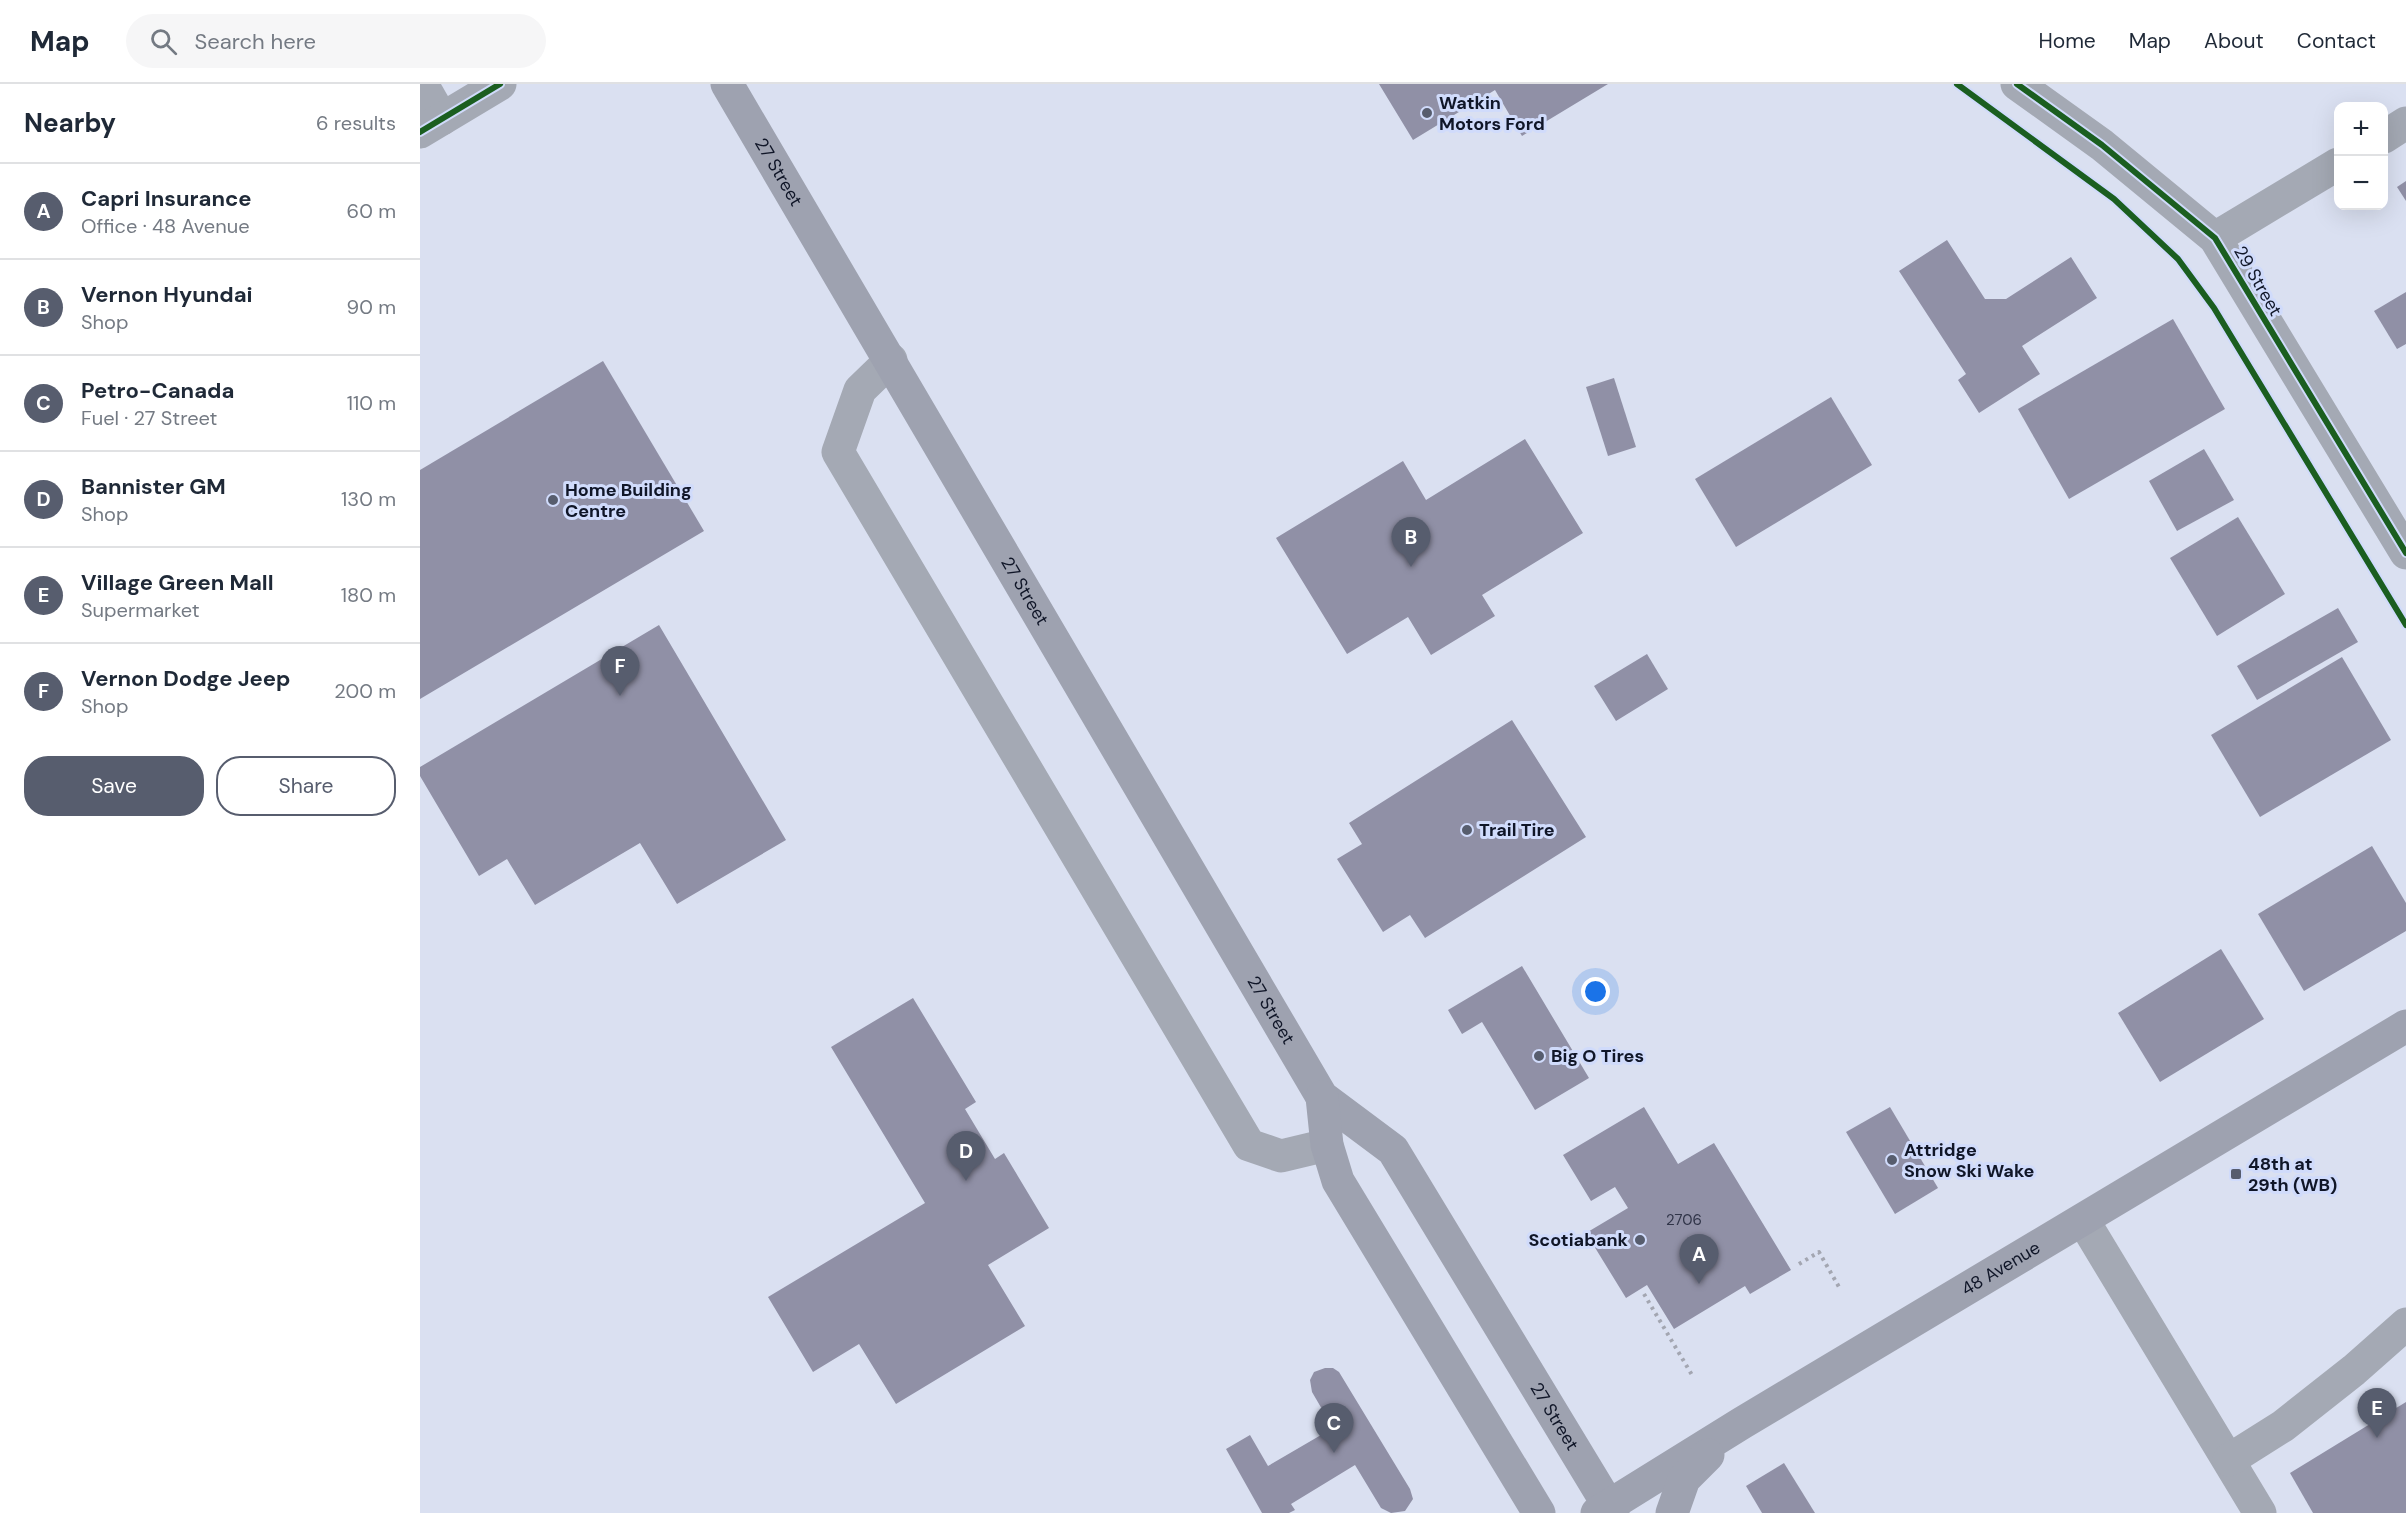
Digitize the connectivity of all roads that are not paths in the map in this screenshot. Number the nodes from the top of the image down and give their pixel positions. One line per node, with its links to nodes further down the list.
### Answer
1 (422, 84): 6 (street)
2 (500, 84): 6 (street)
3 (727, 84): 10 (main road, 27 Street)
4 (2017, 84): 9 (street, 29 Street)
5 (2406, 123): 7 (street)
6 (431, 125)
7 (2388, 134)
8 (2334, 166): 9 (street)
9 (2215, 238): 11 (street, 29 Street)
10 (891, 360): 13 (main road, 27 Street); 14 (street)
11 (2406, 553)
12 (2406, 1026): 15 (main road, 48 Avenue)
13 (1322, 1097): 14 (main road, 27 Street); 19 (main road, 27 Street)
14 (1327, 1145): 20 (main road, 27 Street)
15 (2083, 1220): 17 (main road, 48 Avenue); 18 (street)
16 (2406, 1324): 18 (street)
17 (1742, 1423): 19 (main road, 48 Avenue); 21 (main road)
18 (2229, 1460): 22 (street)
19 (1607, 1511)
20 (1539, 1513)
21 (1672, 1513)
22 (2260, 1513)

